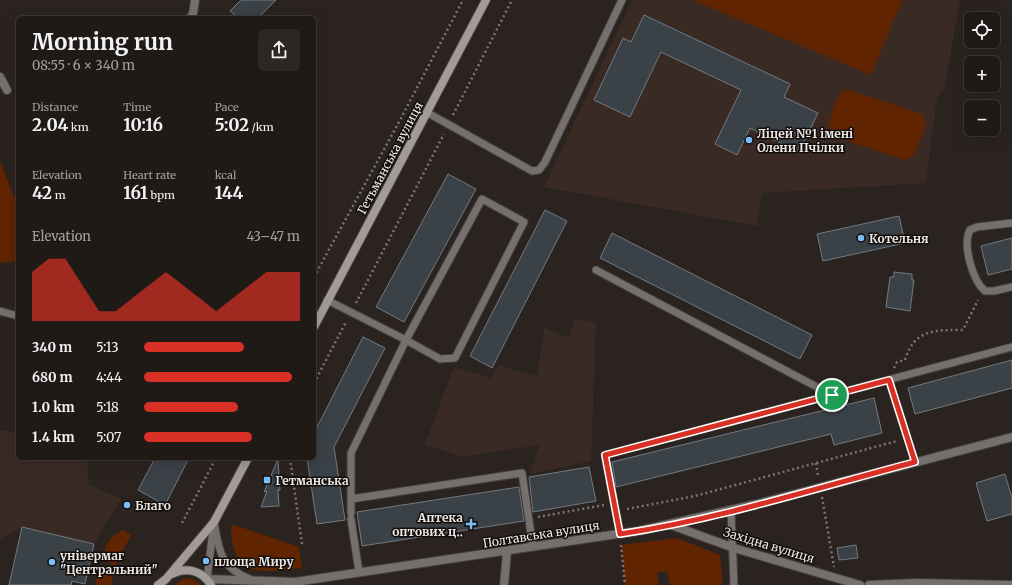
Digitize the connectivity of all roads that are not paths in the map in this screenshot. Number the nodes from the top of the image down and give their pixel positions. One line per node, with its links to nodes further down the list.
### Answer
1 (195, 0): 4 (street)
2 (486, 0): 7 (street, Гетьманська вулиця)
3 (622, 0): 7 (lane)
4 (192, 16)
5 (0, 77): 6 (street)
6 (7, 90)
7 (428, 113): 11 (street, Гетьманська вулиця)
8 (1012, 223): 10 (lane)
9 (596, 270): 18 (lane)
10 (1012, 287)
11 (328, 300): 14 (street, Гетьманська вулиця); 15 (lane)
12 (0, 311): 13 (lane)
13 (16, 315)
14 (316, 323)
15 (406, 340): 15 (lane); 22 (lane)
16 (1012, 347): 17 (lane)
17 (889, 380): 18 (lane); 21 (lane)
18 (832, 395): 26 (lane)
19 (1012, 437): 21 (street, Полтавська вулиця)
20 (247, 460): 24 (street)
21 (915, 462): 23 (street, Полтавська вулиця)
22 (351, 499): 27 (lane); 30 (lane)
23 (731, 510): 25 (street, Полтавська вулиця); 28 (lane)
24 (214, 522): 31 (lane); 32 (street); 33 (lane)
25 (671, 525): 26 (street, Полтавська вулиця); 28 (street, Західна вулиця)
26 (620, 534): 27 (street, Полтавська вулиця)
27 (533, 548): 29 (street, Полтавська вулиця)
28 (734, 548): 37 (lane); 38 (street, Західна вулиця)
29 (507, 552): 30 (street, Полтавська вулиця); 36 (street)
30 (359, 572): 34 (street, Полтавська вулиця)
31 (252, 580): 33 (street, Полтавська вулиця); 34 (street, Полтавська вулиця)
32 (164, 582): 33 (street); 35 (street)
33 (209, 582)
34 (290, 584)
35 (158, 585)
36 (504, 585)
37 (734, 585)
38 (860, 585)
39 (868, 585): 40 (street)
40 (1012, 585)

